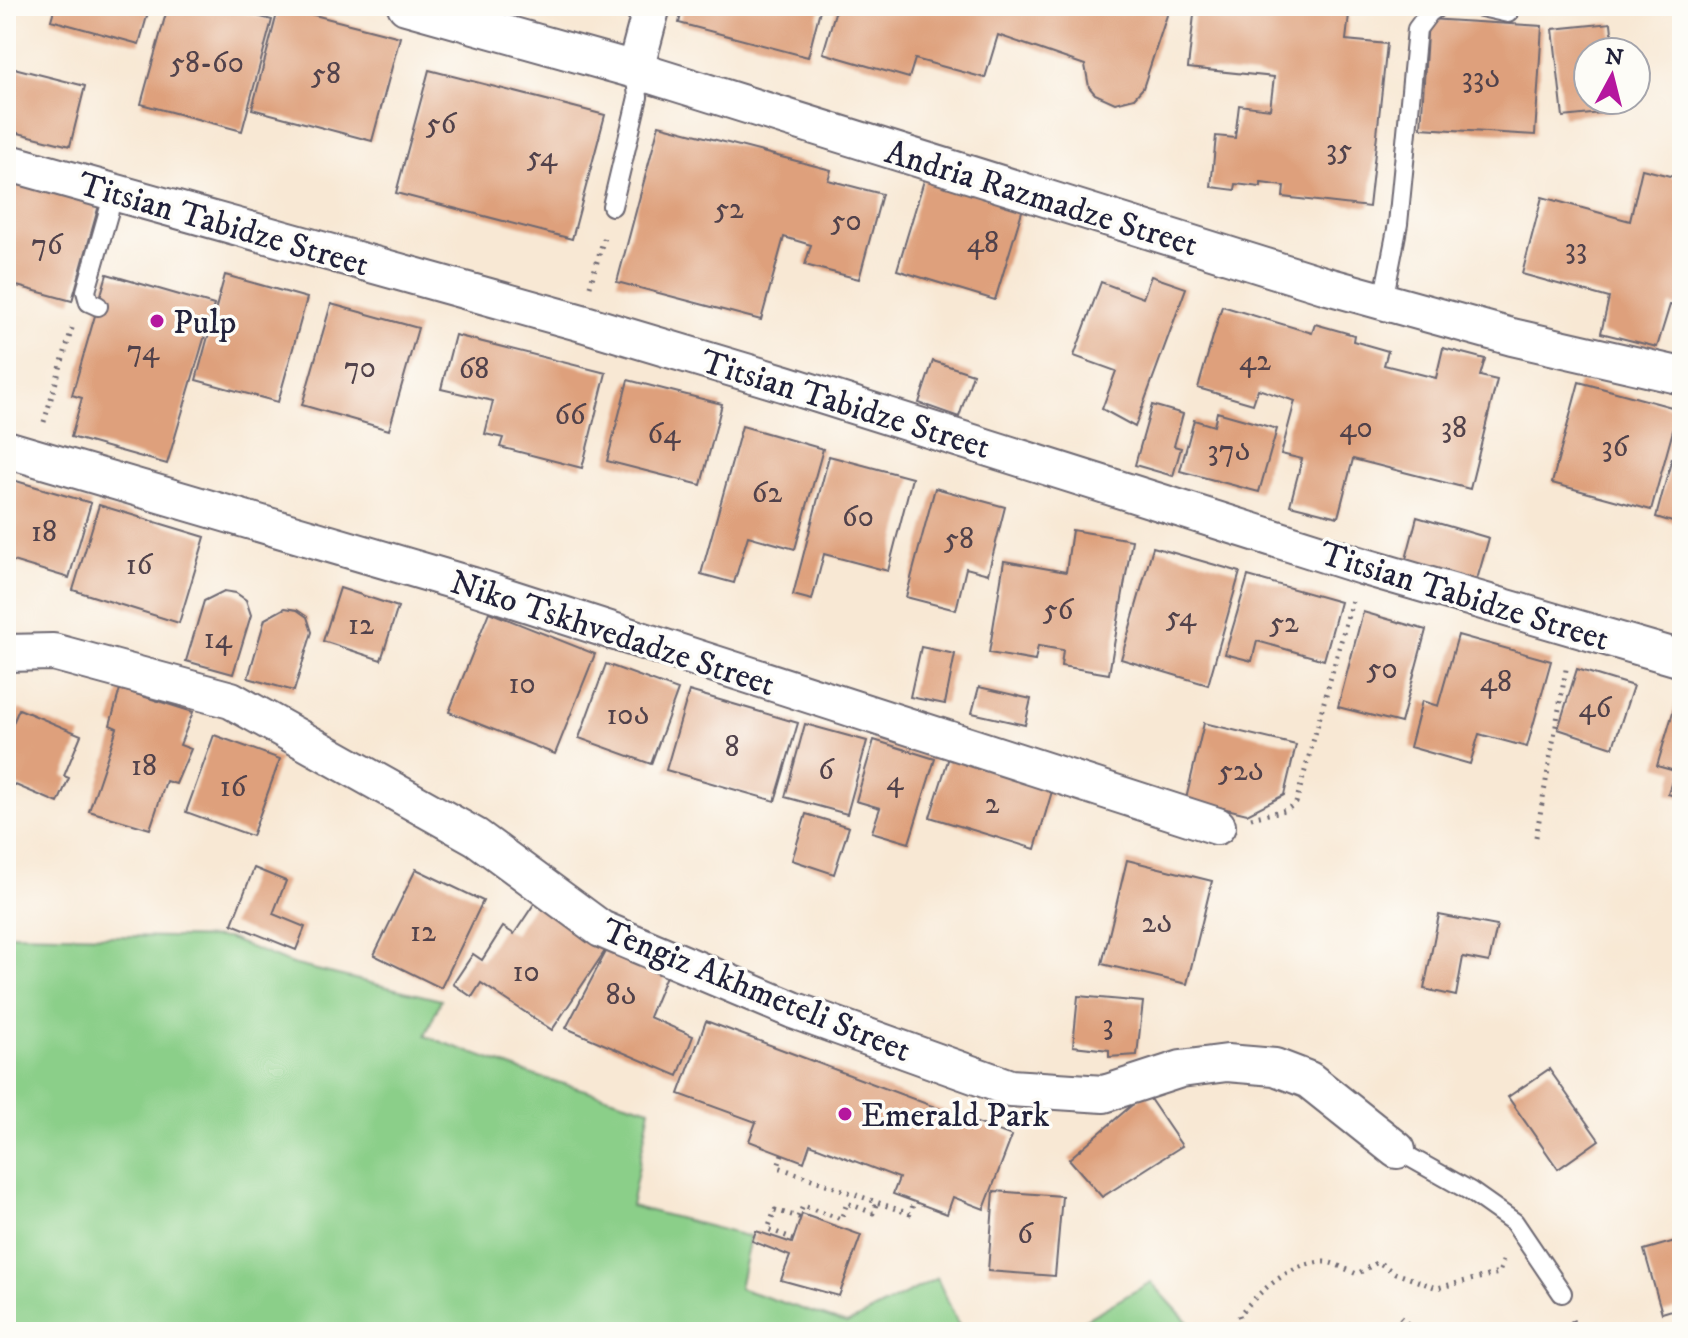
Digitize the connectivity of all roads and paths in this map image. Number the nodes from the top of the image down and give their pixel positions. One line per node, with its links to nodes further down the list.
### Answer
1 (406, 6): 6 (street, Andria Razmadze Street)
2 (652, 6): 6 (street)
3 (1439, 6): 11 (lane)
4 (1477, 6): 5 (lane)
5 (1508, 13)
6 (635, 70): 9 (lane); 11 (street, Andria Razmadze Street)
7 (6, 162): 8 (street, Titsian Tabidze Street)
8 (114, 193): 12 (lane); 17 (street, Titsian Tabidze Street)
9 (612, 206): 10 (path)
10 (590, 285)
11 (1383, 301): 14 (street, Andria Razmadze Street)
12 (98, 306)
13 (76, 316): 15 (path)
14 (1682, 376)
15 (41, 433)
16 (6, 449): 21 (street, Niko Tskhvedadze Street)
17 (1362, 566): 18 (street, Titsian Tabidze Street); 21 (path)
18 (1573, 627): 20 (street, Titsian Tabidze Street); 22 (path)
19 (6, 653): 23 (street, Tengiz Akhmeteli Street)
20 (1682, 659)
21 (1217, 826)
22 (1536, 837)
23 (1397, 1150): 27 (lane)
24 (782, 1154): 25 (path)
25 (877, 1202): 26 (path); 28 (path)
26 (914, 1202)
27 (1514, 1222): 29 (lane); 31 (path)
28 (794, 1239)
29 (1562, 1293)
30 (1400, 1317): 32 (path)
31 (1245, 1332)
32 (1417, 1332)

